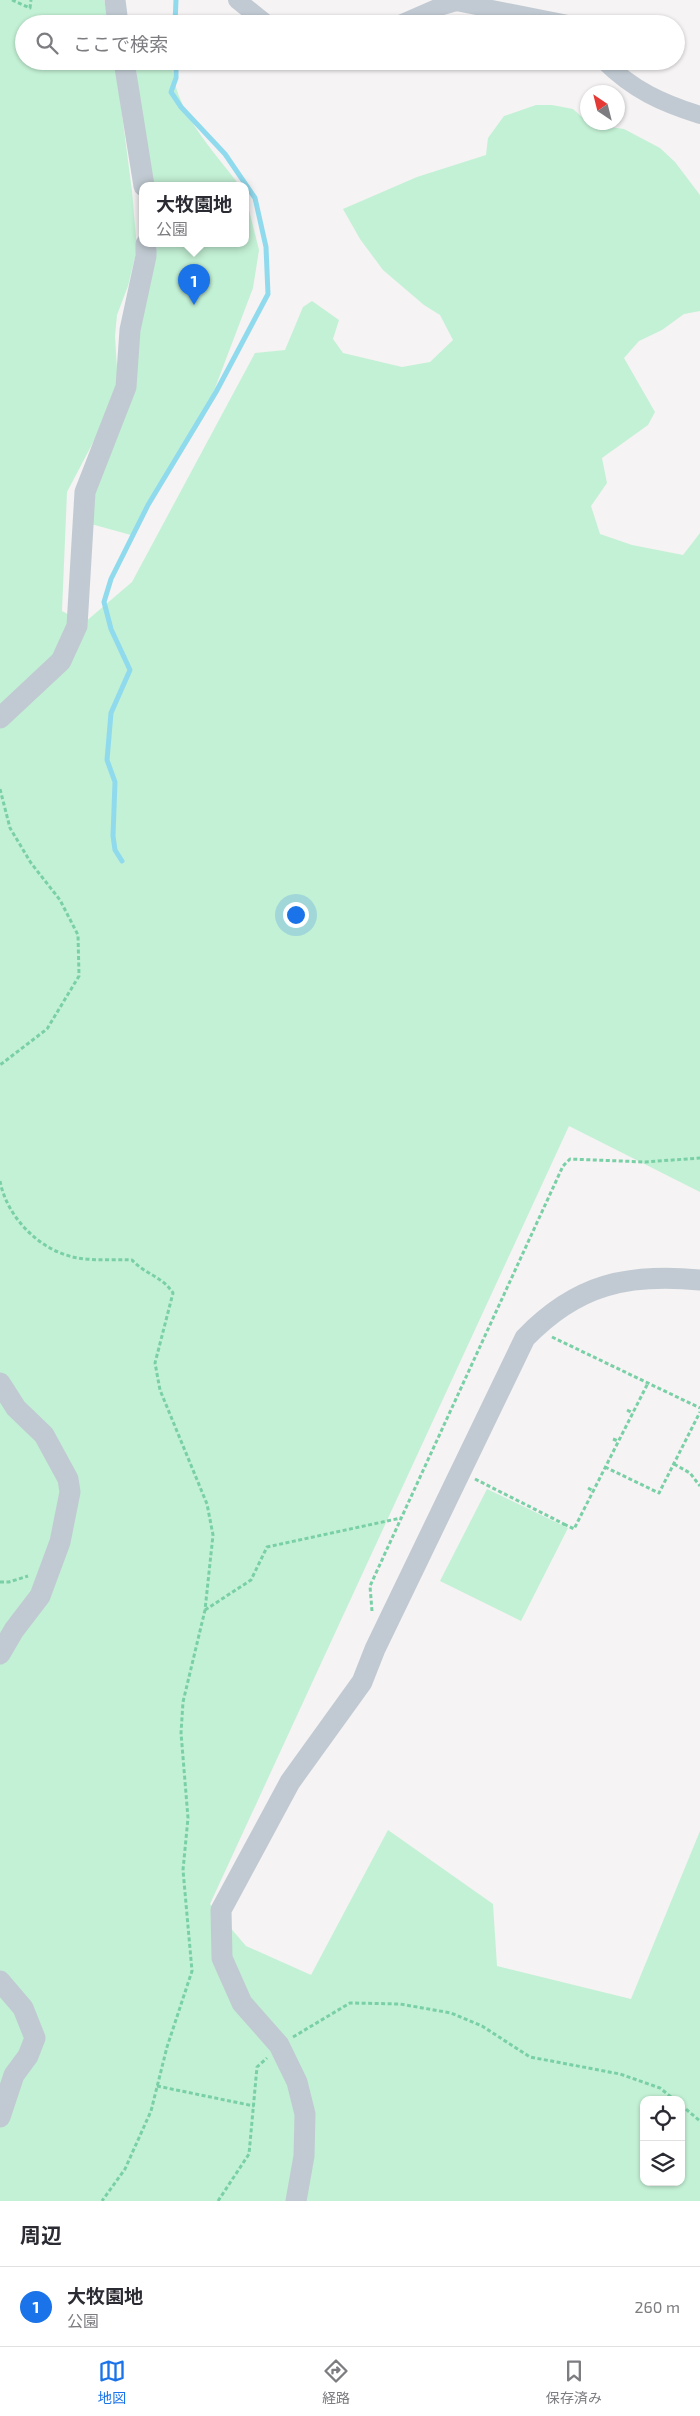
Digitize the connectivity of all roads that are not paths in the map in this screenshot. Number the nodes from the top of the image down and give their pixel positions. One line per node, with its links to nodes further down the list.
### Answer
1 (115, 0): 3 (street)
2 (237, 0): 4 (street)
3 (117, 15)
4 (256, 15)
5 (421, 15): 6 (street)
6 (522, 15)
7 (125, 70): 10 (street)
8 (615, 70): 9 (street)
9 (700, 115)
10 (143, 182)
11 (146, 247): 12 (street)
12 (0, 718)
13 (700, 1280): 18 (street)
14 (0, 1384): 15 (street)
15 (0, 1654)
16 (0, 1982): 17 (street)
17 (0, 2117)
18 (296, 2201)

